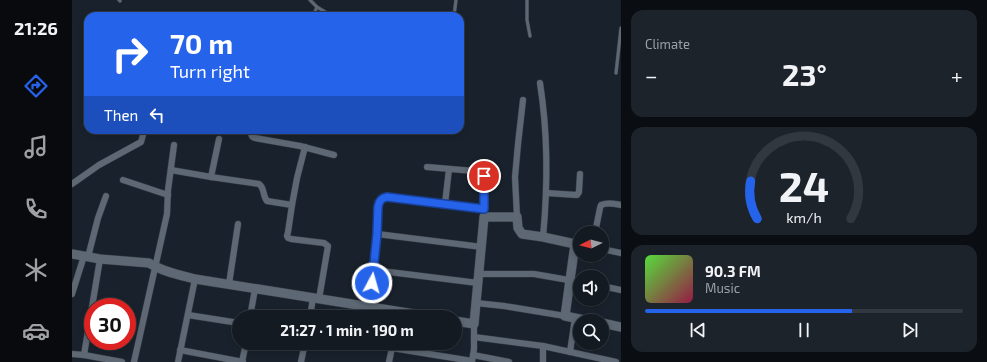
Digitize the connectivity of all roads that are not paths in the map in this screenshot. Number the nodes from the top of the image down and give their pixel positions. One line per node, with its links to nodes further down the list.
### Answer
1 (310, 0): 4 (lane)
2 (456, 0): 7 (lane)
3 (527, 0): 9 (lane)
4 (317, 7): 5 (lane); 6 (lane)
5 (315, 12)
6 (325, 12)
7 (454, 12)
8 (621, 28): 10 (lane)
9 (530, 36)
10 (616, 72)
11 (540, 83): 26 (street)
12 (522, 100): 33 (street)
13 (143, 134): 25 (street)
14 (251, 134): 17 (street)
15 (219, 139): 23 (street)
16 (174, 146): 21 (street)
17 (305, 147): 18 (street); 30 (street)
18 (334, 155)
19 (427, 167): 20 (street)
20 (449, 169): 29 (street); 32 (street)
21 (171, 170): 23 (street); 27 (street)
22 (580, 174): 26 (street)
23 (211, 177): 30 (street)
24 (123, 180): 27 (street)
25 (72, 184)
26 (546, 194): 37 (street)
27 (168, 195): 46 (street)
28 (106, 196): 43 (street)
29 (445, 204): 32 (street); 36 (street)
30 (292, 205): 57 (street)
31 (621, 205): 35 (street)
32 (484, 213): 33 (street); 39 (street)
33 (517, 217): 37 (street)
34 (238, 224): 52 (street)
35 (596, 226)
36 (377, 234): 39 (street); 47 (street)
37 (543, 237): 38 (street)
38 (573, 243)
39 (482, 247): 49 (street)
40 (609, 250): 41 (street)
41 (621, 253)
42 (72, 254): 43 (street)
43 (86, 257): 44 (street); 56 (street)
44 (100, 259): 46 (street); 81 (street)
45 (574, 262): 50 (street)
46 (155, 267): 48 (street); 84 (street)
47 (373, 270): 49 (street); 59 (street)
48 (195, 279): 52 (street); 63 (street)
49 (478, 279): 50 (street); 58 (street)
50 (570, 280): 51 (street); 64 (street)
51 (573, 281)
52 (229, 284): 54 (street)
53 (609, 287): 55 (street)
54 (255, 289): 57 (street); 60 (street)
55 (621, 290)
56 (72, 294)
57 (316, 299): 59 (street); 61 (street)
58 (476, 302): 64 (street); 68 (street)
59 (369, 307): 62 (street)
60 (251, 310)
61 (312, 310)
62 (382, 310)
63 (188, 315): 67 (street); 74 (street)
64 (565, 316): 65 (street)
65 (573, 318)
66 (462, 322): 68 (street)
67 (232, 323)
68 (474, 324): 72 (street)
69 (609, 324): 70 (street)
70 (621, 327)
71 (573, 332): 79 (street)
72 (474, 337): 73 (street); 82 (street)
73 (544, 346): 79 (street); 90 (street)
74 (180, 350): 85 (street); 86 (street)
75 (245, 350): 86 (street)
76 (304, 350): 87 (street)
77 (391, 350): 88 (street)
78 (419, 350): 82 (street)
79 (570, 352): 91 (street)
80 (72, 354): 81 (street)
81 (84, 355): 83 (street)
82 (473, 360): 89 (street)
83 (122, 362)
84 (134, 362)
85 (178, 362)
86 (243, 362)
87 (301, 362)
88 (389, 362)
89 (509, 362)
90 (542, 362)
91 (616, 362)

